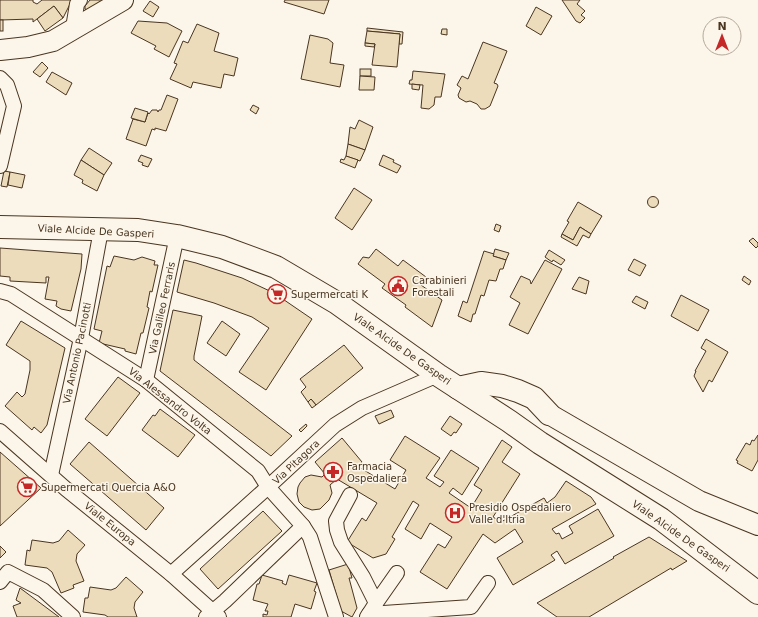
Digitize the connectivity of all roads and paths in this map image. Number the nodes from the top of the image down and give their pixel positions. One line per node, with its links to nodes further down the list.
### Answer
1 (80, 0): 3 (street)
2 (123, 0): 3 (main road)
3 (73, 28): 4 (main road)
4 (0, 50)
5 (0, 78): 6 (street)
6 (0, 166)
7 (0, 227): 8 (main road, Viale Alcide De Gasperi)
8 (100, 230): 9 (main road, Viale Alcide De Gasperi); 11 (street, Via Antonio Pacinotti)
9 (177, 236): 12 (main road, Viale Alcide De Gasperi); 13 (street, Via Galileo Ferraris)
10 (0, 291): 11 (street, Via Alessandro Volta)
11 (81, 338): 13 (street, Via Alessandro Volta); 18 (street, Via Antonio Pacinotti)
12 (438, 375): 14 (main road, Viale Alcide De Gasperi); 19 (street, Via Pitagora)
13 (146, 380): 19 (street, Via Alessandro Volta)
14 (458, 388): 15 (main road); 16 (main road, Viale Alcide De Gasperi)
15 (549, 414): 16 (main road); 21 (main road)
16 (509, 421): 27 (main road, Viale Alcide De Gasperi)
17 (0, 431): 18 (street, Viale Europa)
18 (51, 475): 24 (street, Viale Europa)
19 (268, 487): 22 (street, Via Alessandro Volta); 24 (street, Via Pitagora)
20 (350, 495): 28 (street)
21 (758, 525)
22 (304, 526): 29 (street); 31 (street, Via Alessandro Volta)
23 (397, 573): 28 (street)
24 (171, 574): 29 (street, Viale Europa)
25 (0, 582): 30 (street)
26 (488, 583): 28 (street)
27 (758, 593)
28 (371, 611)
29 (213, 615)
30 (72, 617)
31 (336, 617)

